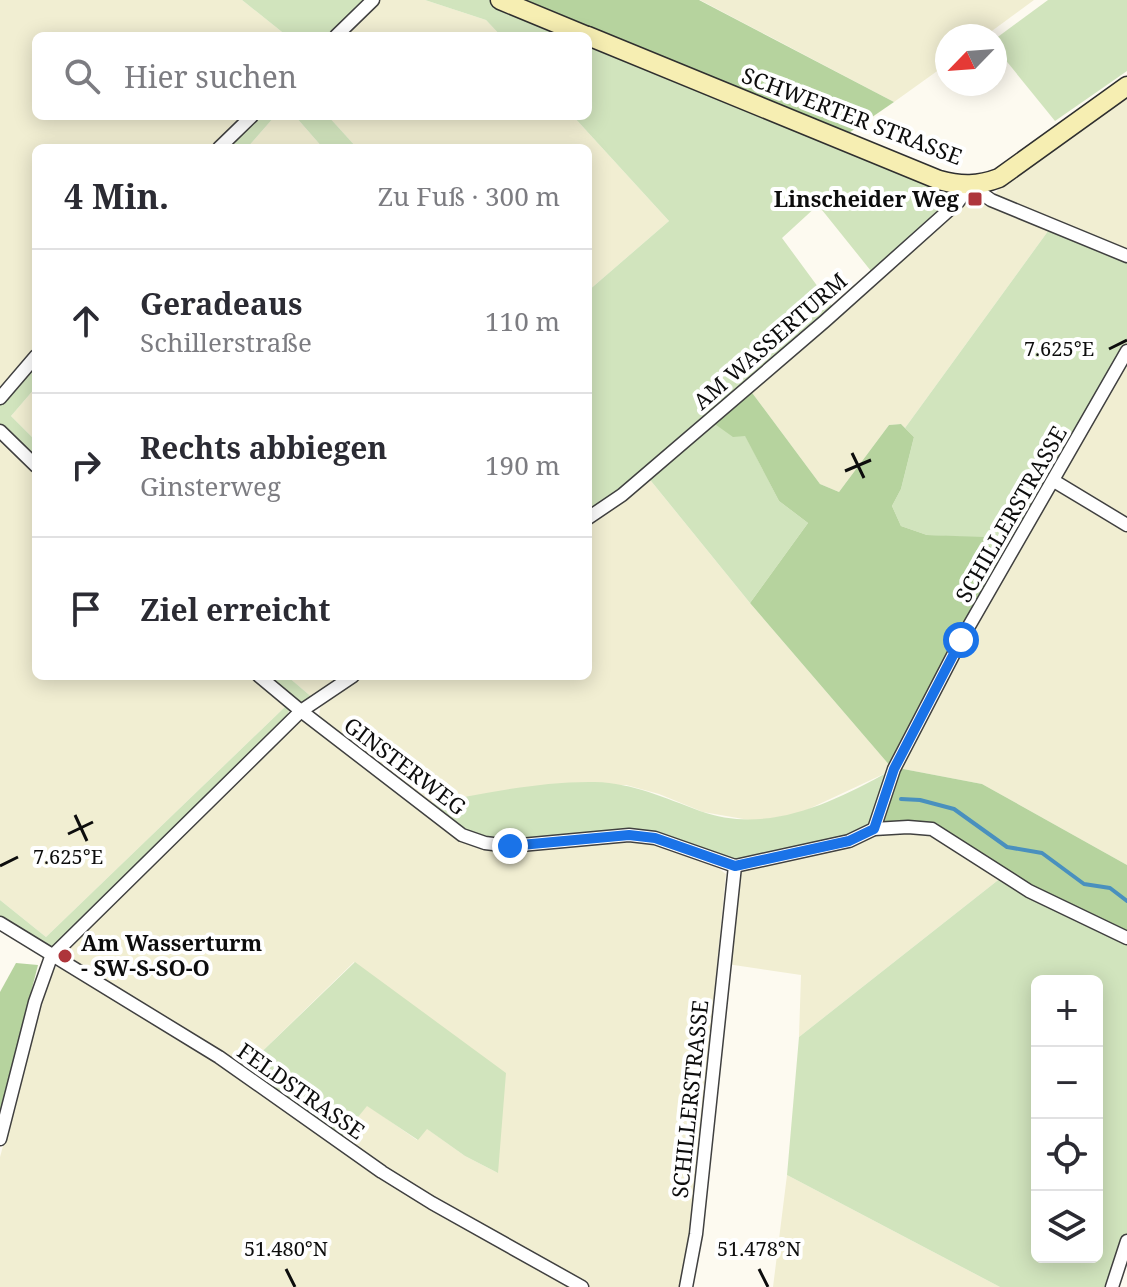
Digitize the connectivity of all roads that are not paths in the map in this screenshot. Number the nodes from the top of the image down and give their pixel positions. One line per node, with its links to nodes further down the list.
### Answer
1 (373, 0): 3 (street)
2 (500, 0): 4 (main road, SCHWERTER STRASSE)
3 (340, 32)
4 (578, 32)
5 (592, 38): 9 (main road, SCHWERTER STRASSE)
6 (1127, 86): 9 (main road, SCHWERTER STRASSE)
7 (248, 120): 8 (street)
8 (223, 144)
9 (970, 185): 10 (street); 17 (street, AM WASSERTURM)
10 (1127, 256)
11 (1127, 351): 16 (street, SCHILLERSTRASSE)
12 (32, 361): 13 (street)
13 (0, 398)
14 (0, 431): 15 (street)
15 (32, 462)
16 (1054, 481): 18 (street); 22 (street, SCHILLERSTRASSE)
17 (592, 515)
18 (1127, 525)
19 (264, 680): 21 (street, GINSTERWEG)
20 (347, 680): 21 (street)
21 (301, 711): 23 (street, GINSTERWEG); 26 (street)
22 (874, 829): 23 (street); 25 (street)
23 (735, 866): 30 (street, SCHILLERSTRASSE)
24 (0, 923): 26 (street, FELDSTRASSE)
25 (1127, 938)
26 (51, 957): 27 (street); 29 (street, FELDSTRASSE)
27 (0, 1139)
28 (1127, 1241): 31 (street)
29 (582, 1287)
30 (686, 1287)
31 (1112, 1287)

